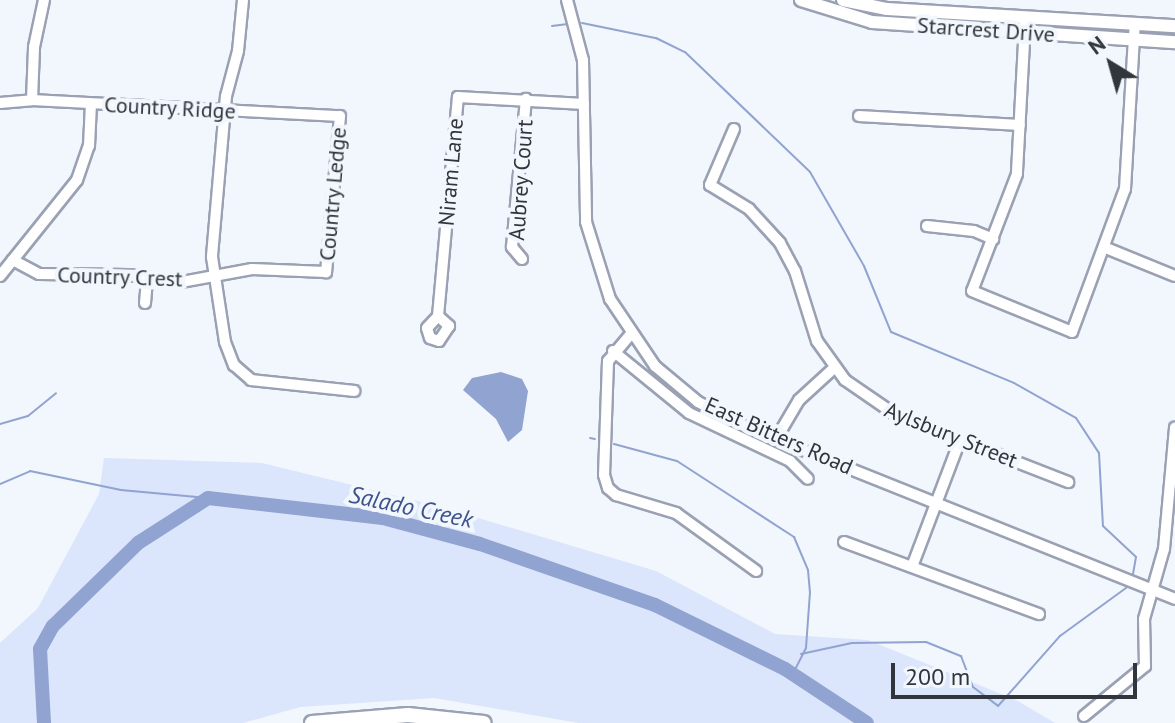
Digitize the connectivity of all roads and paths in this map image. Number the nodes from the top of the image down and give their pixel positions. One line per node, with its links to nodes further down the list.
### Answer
1 (44, 0): 14 (street)
2 (243, 0): 18 (street)
3 (801, 0): 6 (main road, Starcrest Drive)
4 (843, 0): 7 (main road, Starcrest Drive)
5 (569, 2): 17 (street, East Bitters Road)
6 (825, 5): 10 (main road, Starcrest Drive)
7 (1026, 17): 8 (main road, Starcrest Drive); 10 (street)
8 (1135, 23): 9 (main road, Starcrest Drive); 11 (street)
9 (1175, 26)
10 (1025, 34): 11 (main road, Starcrest Drive); 21 (street)
11 (1134, 39): 12 (main road, Starcrest Drive); 25 (street)
12 (1175, 42)
13 (526, 99): 17 (street); 26 (street, Aubrey Court); 34 (street, Niram Lane)
14 (32, 100): 15 (street, Country Ridge); 16 (street, Country Ridge)
15 (0, 103)
16 (91, 104): 18 (street, Country Ridge); 27 (street)
17 (584, 104): 35 (street, East Bitters Road)
18 (226, 111): 19 (street, Country Ridge); 30 (street)
19 (340, 116): 28 (street, Country Ledge)
20 (859, 116): 21 (street)
21 (1020, 125): 24 (street)
22 (734, 129): 37 (street, Aylsbury Street)
23 (927, 226): 24 (street)
24 (993, 239): 25 (street)
25 (1106, 248): 31 (street)
26 (522, 259)
27 (13, 260): 29 (street); 32 (street, Country Crest)
28 (326, 272): 30 (street, Country Crest)
29 (0, 276)
30 (212, 276): 32 (street, Country Crest); 38 (street)
31 (1175, 276)
32 (147, 278): 33 (street)
33 (145, 303)
34 (438, 316)
35 (630, 335): 36 (street); 40 (street, East Bitters Road)
36 (613, 351): 42 (street); 47 (street)
37 (834, 368): 40 (street); 41 (street, Aylsbury Street)
38 (354, 391)
39 (1175, 427): 48 (street)
40 (776, 439): 44 (street, East Bitters Road)
41 (960, 440): 43 (street, Aylsbury Street); 44 (street)
42 (808, 479)
43 (1068, 482)
44 (935, 503): 46 (street); 48 (street, East Bitters Road)
45 (844, 542): 46 (street)
46 (913, 564): 50 (street)
47 (756, 571)
48 (1152, 590): 49 (street, East Bitters Road); 51 (street)
49 (1175, 599)
50 (1039, 614)
51 (1084, 716)
52 (312, 723): 53 (highway)
53 (484, 723)

